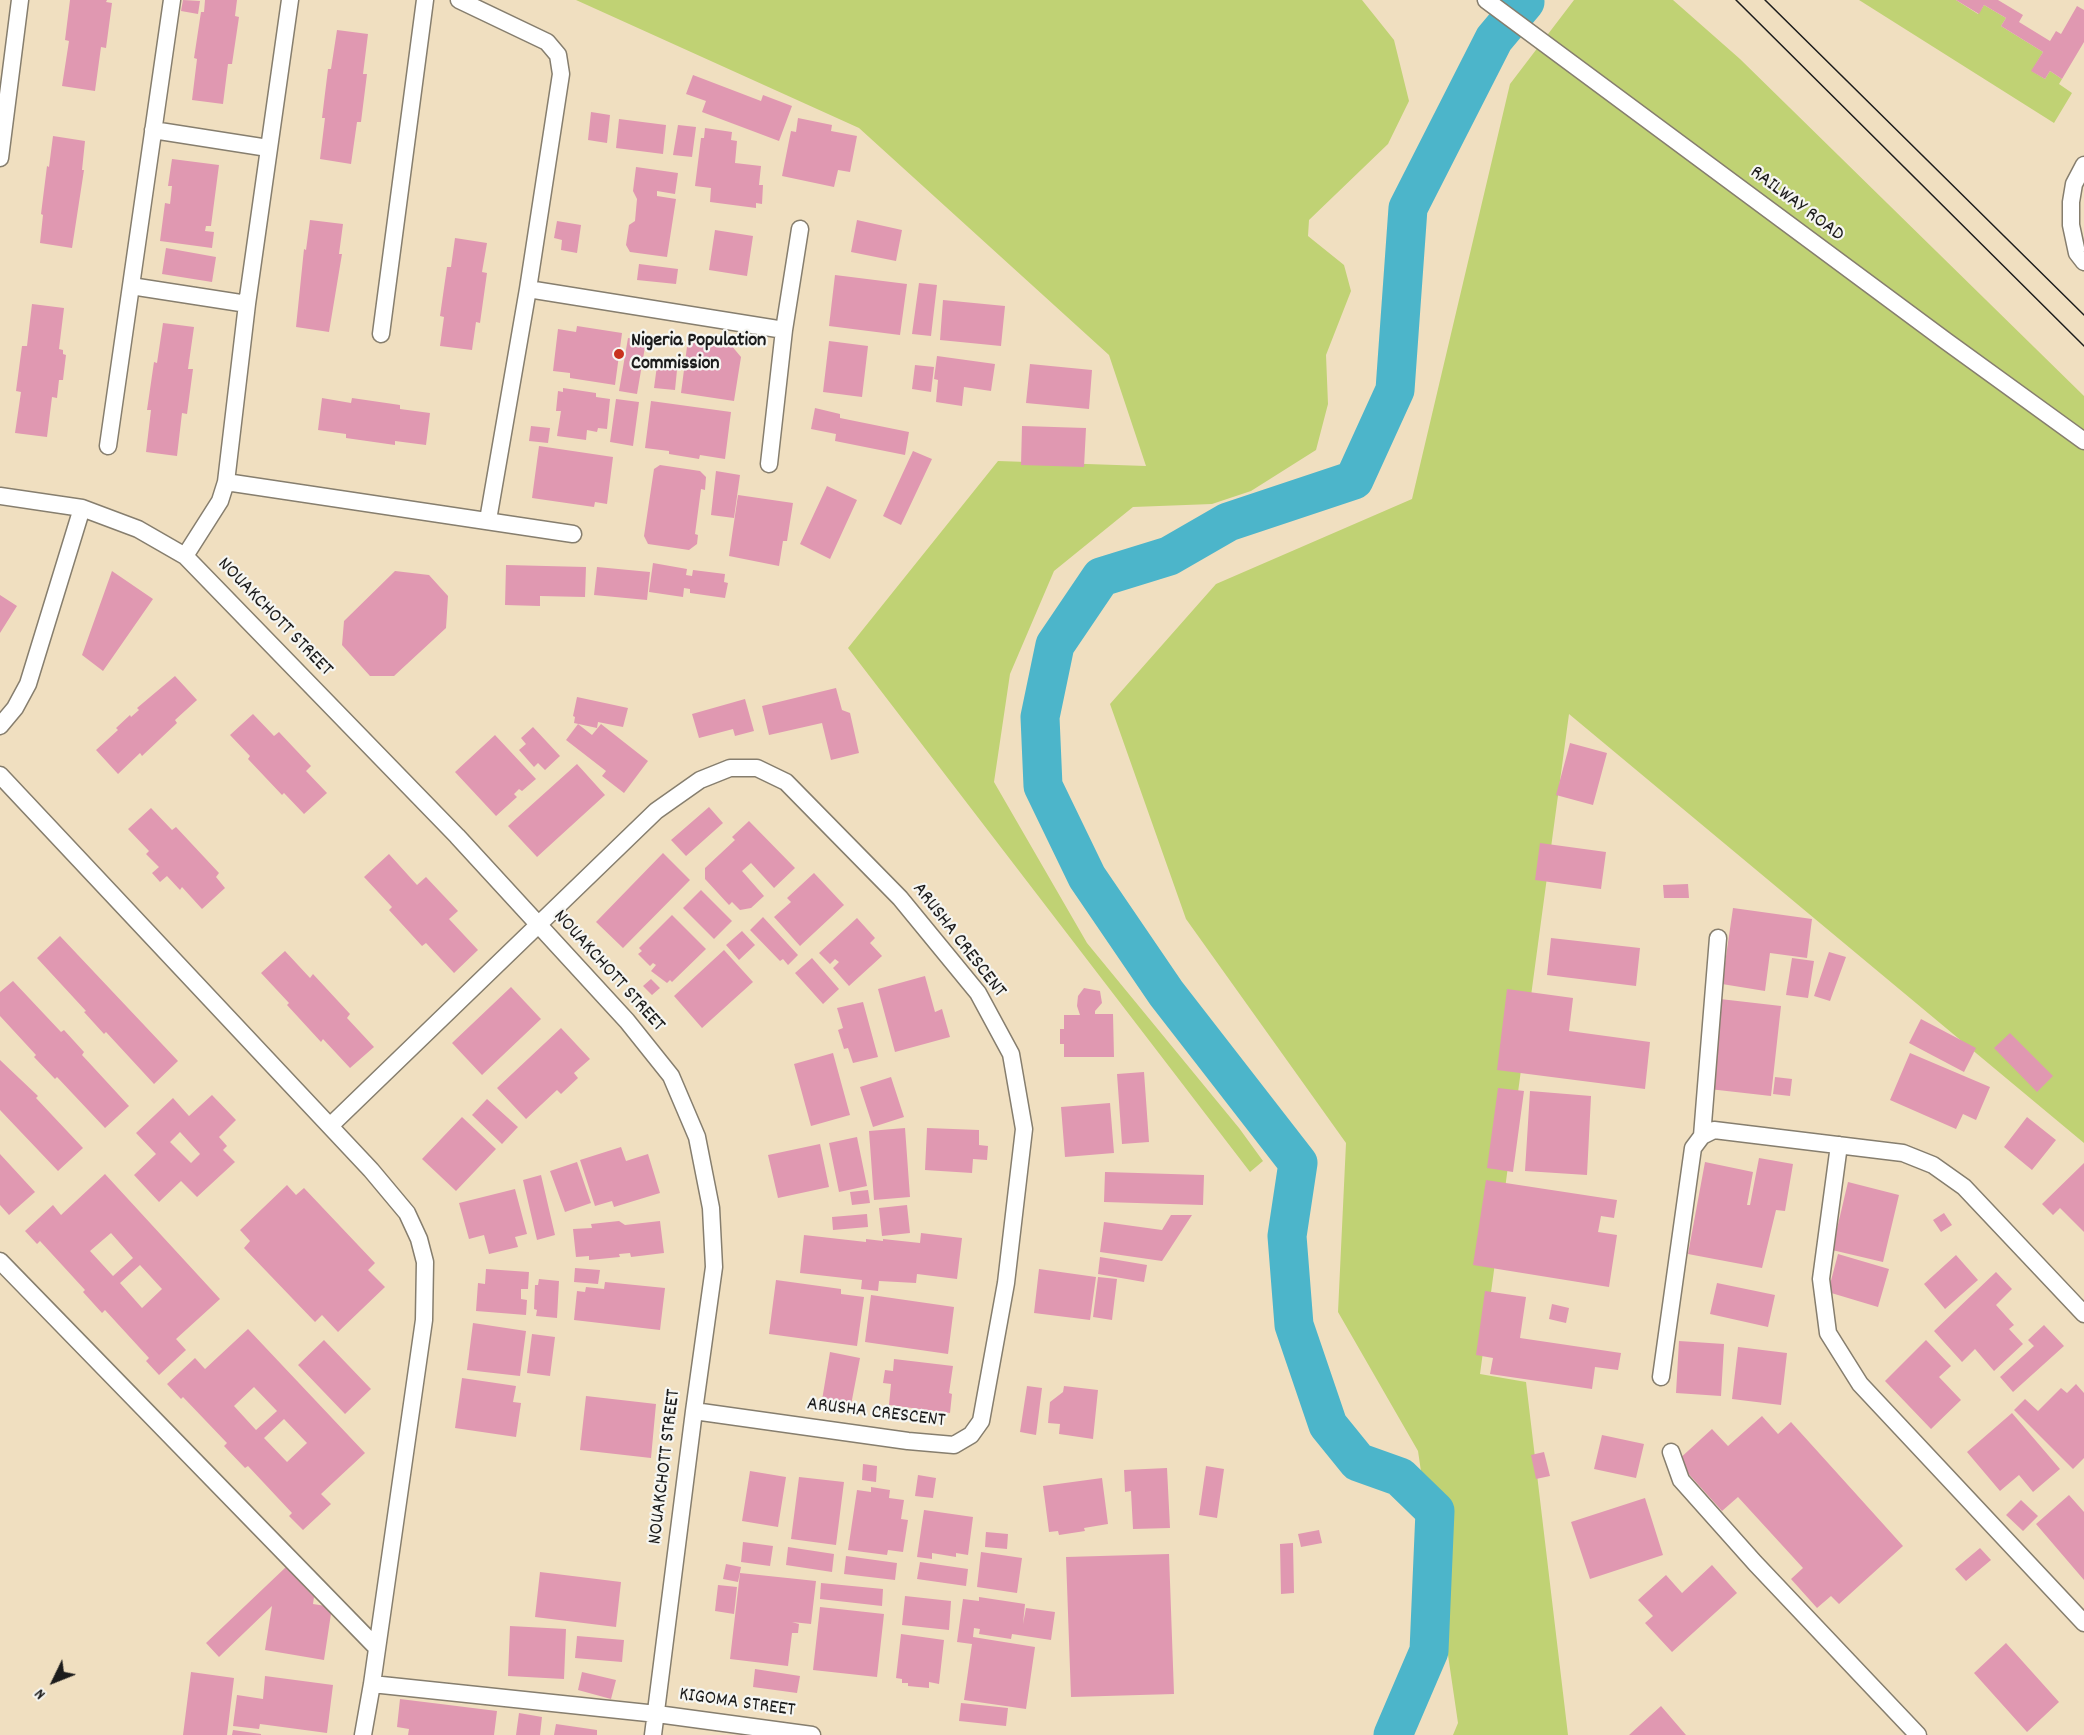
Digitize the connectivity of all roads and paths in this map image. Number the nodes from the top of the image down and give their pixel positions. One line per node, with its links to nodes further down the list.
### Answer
1 (20, 0): 9 (street)
2 (171, 0): 7 (street)
3 (290, 0): 8 (street)
4 (425, 0): 17 (street)
5 (459, 0): 14 (street)
6 (1486, 0): 18 (street, RAILWAY ROAD)
7 (153, 130): 8 (street); 13 (street)
8 (268, 148): 15 (street)
9 (0, 158)
10 (2084, 165): 12 (street)
11 (800, 228): 16 (street)
12 (2084, 262)
13 (131, 286): 15 (street); 19 (street)
14 (528, 289): 16 (street); 24 (street)
15 (247, 304): 21 (street)
16 (784, 330): 20 (street)
17 (381, 334)
18 (2084, 441)
19 (108, 446)
20 (769, 464)
21 (226, 482): 24 (street); 26 (street)
22 (0, 496): 23 (street, NOUAKCHOTT STREET)
23 (82, 507): 26 (street, NOUAKCHOTT STREET); 27 (street)
24 (488, 520): 25 (street)
25 (573, 534)
26 (185, 556): 29 (street, NOUAKCHOTT STREET)
27 (0, 726)
28 (0, 775): 31 (street)
29 (539, 925): 31 (street, ARUSHA CRESCENT); 37 (street, NOUAKCHOTT STREET); 37 (street, ARUSHA CRESCENT)
30 (1718, 938): 32 (street)
31 (330, 1126): 40 (street)
32 (1702, 1136): 33 (street); 36 (street)
33 (1839, 1145): 35 (street); 39 (street)
34 (0, 1261): 40 (street)
35 (2084, 1314)
36 (1661, 1377)
37 (694, 1411): 42 (street, NOUAKCHOTT STREET)
38 (1671, 1452): 46 (street)
39 (2084, 1623)
40 (377, 1648): 41 (street)
41 (372, 1684): 42 (street, KIGOMA STREET); 43 (street)
42 (657, 1714): 44 (street, NOUAKCHOTT STREET); 45 (street, KIGOMA STREET)
43 (363, 1735)
44 (653, 1735)
45 (812, 1735)
46 (1918, 1735)

